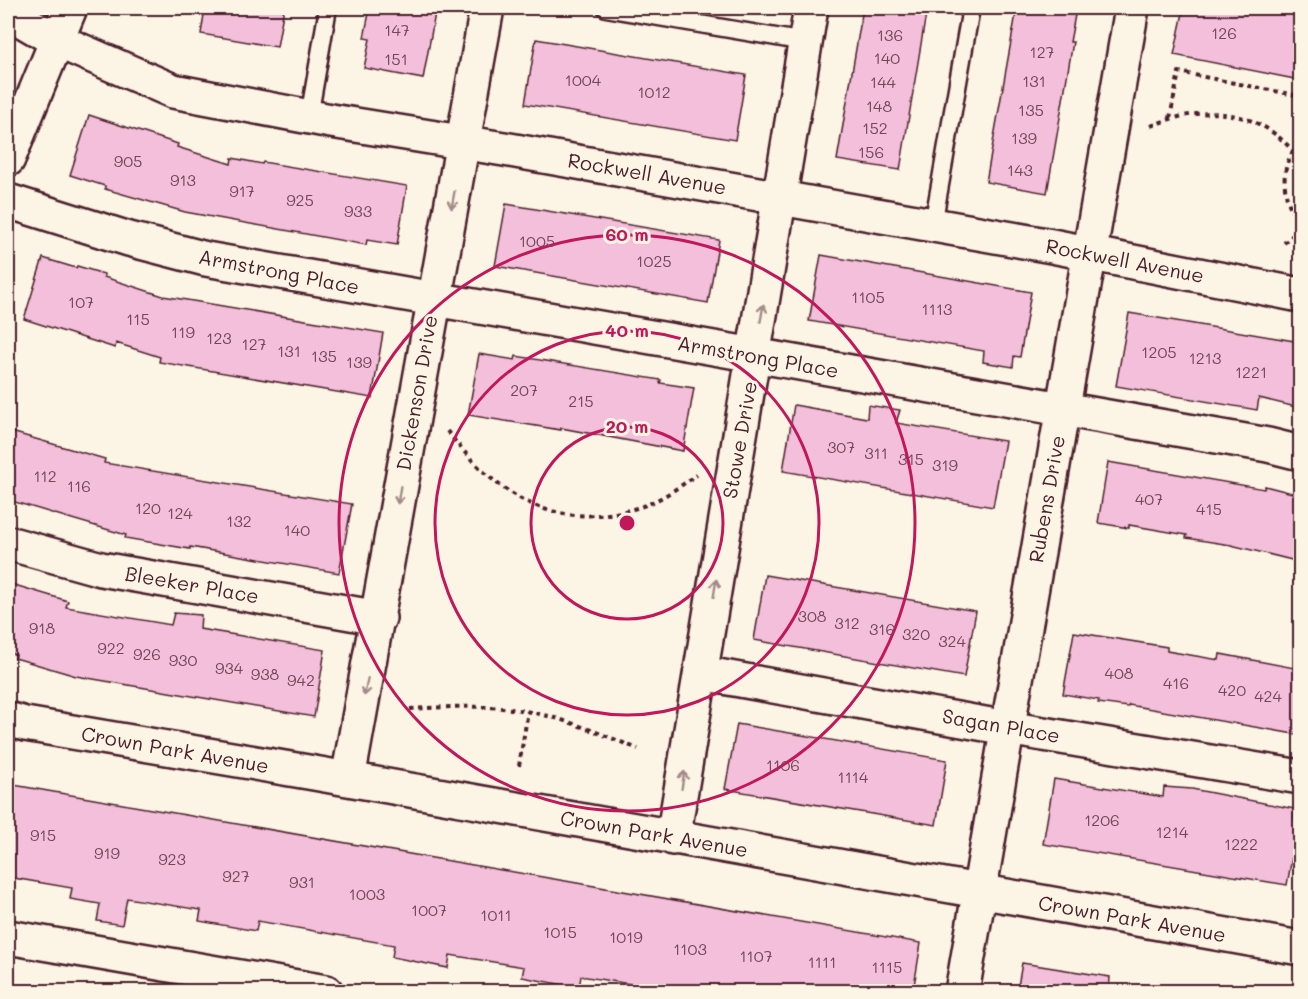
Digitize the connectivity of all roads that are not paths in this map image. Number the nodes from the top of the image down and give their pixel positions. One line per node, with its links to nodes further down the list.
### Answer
1 (70, 8): 10 (street)
2 (328, 8): 12 (lane)
3 (487, 8): 13 (street, Dickenson Drive)
4 (606, 8): 8 (lane)
5 (811, 8): 11 (street, Stowe Drive)
6 (971, 8): 17 (lane)
7 (1132, 8): 18 (street, Rubens Drive)
8 (649, 11): 11 (lane)
9 (8, 12): 10 (street, Rockwell Avenue)
10 (56, 40): 12 (street, Rockwell Avenue); 14 (street)
11 (805, 42): 15 (street, Stowe Drive)
12 (309, 117): 13 (street, Rockwell Avenue)
13 (463, 142): 15 (street, Rockwell Avenue); 20 (street, Dickenson Drive, one-way to 20)
14 (8, 159)
15 (780, 197): 17 (street, Rockwell Avenue); 21 (street, Stowe Drive, one-way to 15)
16 (8, 201): 20 (street, Armstrong Place)
17 (933, 225): 18 (street, Rockwell Avenue)
18 (1088, 253): 19 (street, Rockwell Avenue); 22 (street, Rubens Drive)
19 (1300, 295)
20 (434, 300): 21 (street, Armstrong Place); 25 (street, Dickenson Drive, one-way to 25)
21 (754, 356): 22 (street, Armstrong Place); 26 (street, Stowe Drive, one-way to 21)
22 (1062, 410): 23 (street, Armstrong Place); 28 (street, Rubens Drive)
23 (1300, 453)
24 (8, 543): 25 (street, Bleeker Place)
25 (379, 618): 30 (street, Dickenson Drive, one-way to 30)
26 (701, 673): 28 (street, Sagan Place); 31 (street, Stowe Drive, one-way to 26)
27 (8, 719): 30 (street, Crown Park Avenue)
28 (1007, 728): 29 (street, Sagan Place); 32 (street, Rubens Drive)
29 (1300, 777)
30 (348, 779): 31 (street, Crown Park Avenue)
31 (673, 838): 32 (street, Crown Park Avenue)
32 (979, 892): 34 (street, Crown Park Avenue); 36 (street, Rubens Drive)
33 (8, 937): 35 (street)
34 (1300, 948)
35 (326, 992)
36 (962, 992)

